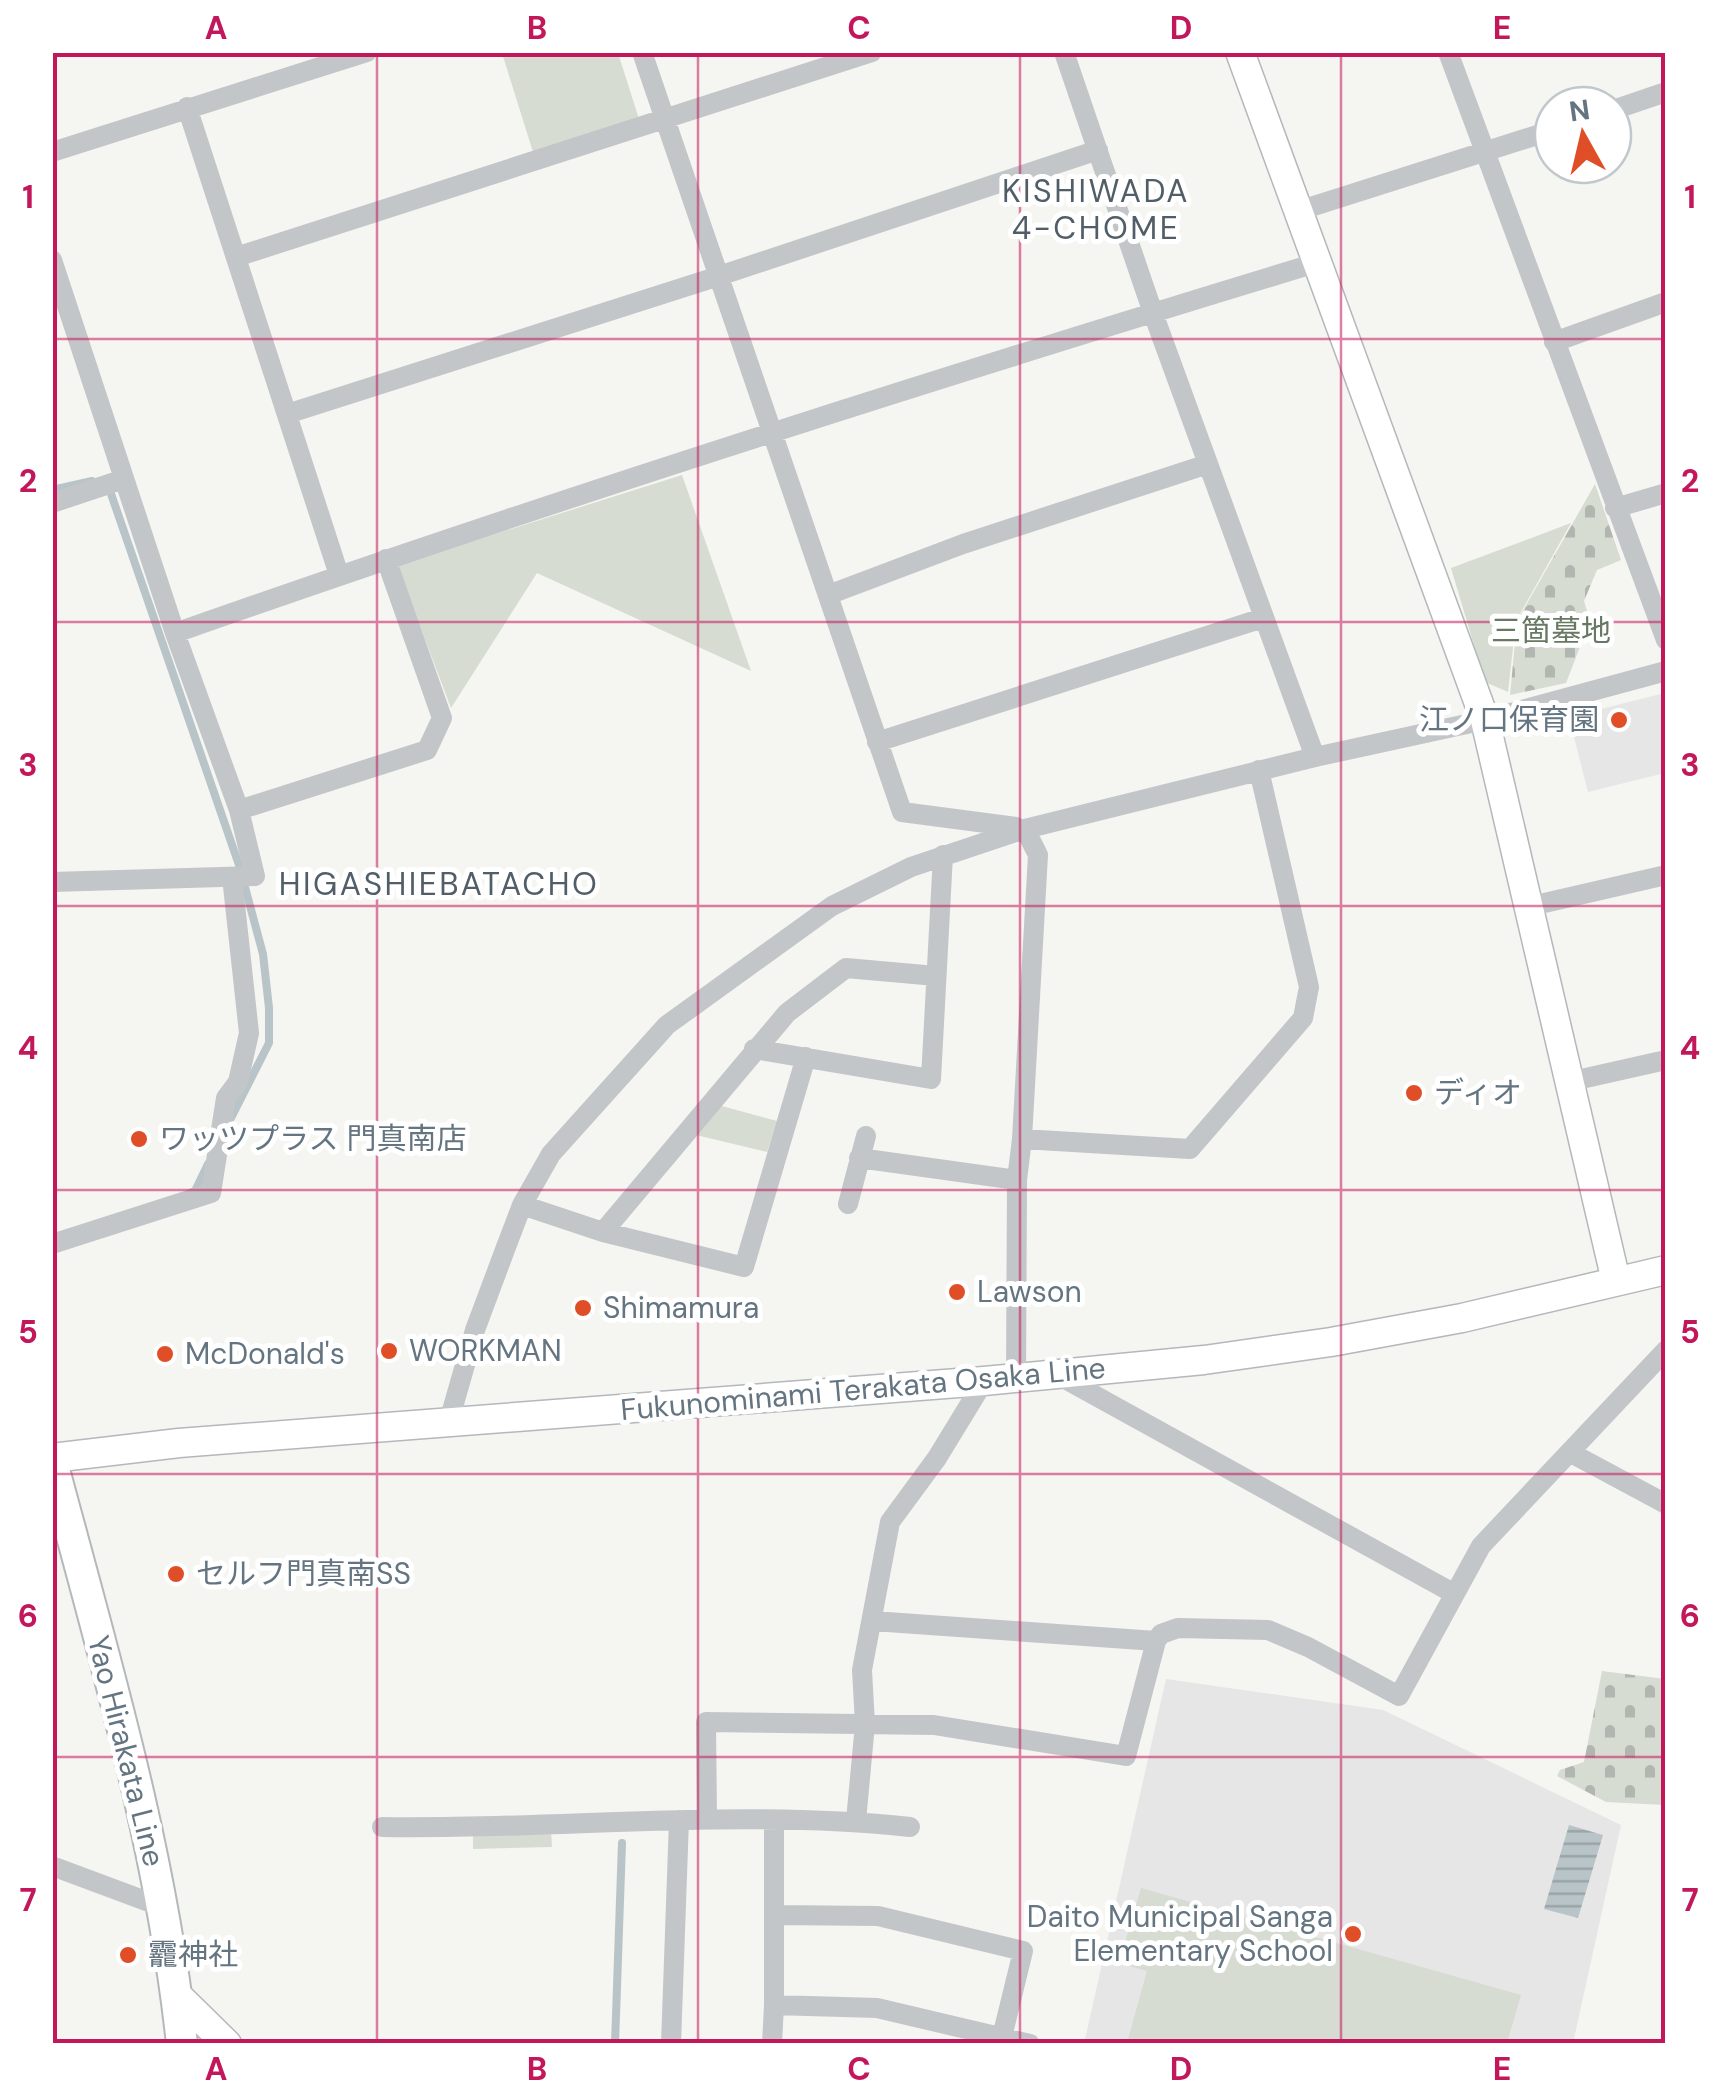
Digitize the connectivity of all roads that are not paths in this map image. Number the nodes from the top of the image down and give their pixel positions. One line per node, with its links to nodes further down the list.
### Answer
1 (367, 52): 9 (street)
2 (642, 52): 10 (street)
3 (872, 52): 10 (street)
4 (1064, 52): 12 (street)
5 (1240, 52): 15 (main road)
6 (1448, 52): 14 (street)
7 (1666, 92): 8 (street)
8 (1633, 103)
9 (188, 107): 13 (street); 16 (street)
10 (666, 121): 16 (street); 19 (street)
11 (1533, 137): 14 (street)
12 (1098, 150): 19 (street); 21 (street)
13 (52, 152)
14 (1485, 153): 15 (street); 22 (street)
15 (1298, 212): 18 (main road)
16 (236, 257): 23 (street)
17 (52, 260): 26 (street)
18 (1316, 263): 21 (street); 37 (main road)
19 (719, 276): 23 (street); 24 (street)
20 (1666, 302): 22 (street)
21 (1153, 312): 24 (street); 25 (street)
22 (1554, 342): 29 (street)
23 (287, 414): 31 (street)
24 (773, 434): 30 (street); 32 (street)
25 (1208, 464): 32 (street); 33 (street)
26 (124, 479): 28 (street); 34 (street)
27 (1666, 493): 29 (street)
28 (52, 503)
29 (1615, 508): 35 (street)
30 (386, 559): 31 (street); 41 (street)
31 (339, 575): 34 (street)
32 (828, 595): 38 (street)
33 (1263, 618): 38 (street); 39 (street)
34 (175, 633): 41 (street)
35 (1666, 640)
36 (1666, 672): 37 (street)
37 (1485, 720): 39 (street); 47 (main road)
38 (877, 742): 42 (street)
39 (1315, 756): 40 (street)
40 (1259, 770): 42 (street); 54 (street)
41 (240, 810): 45 (street)
42 (1024, 828): 43 (street); 54 (street)
43 (943, 855): 48 (street); 58 (street)
44 (1666, 875): 47 (street)
45 (232, 877): 46 (street); 60 (street)
46 (52, 882)
47 (1527, 906): 52 (main road)
48 (936, 976): 49 (street); 50 (street)
49 (754, 1049): 50 (street); 59 (street)
50 (806, 1057): 59 (street)
51 (1666, 1060): 52 (street)
52 (1568, 1082): 62 (main road)
53 (866, 1136): 55 (street)
54 (1022, 1139): 56 (street)
55 (860, 1158): 56 (street); 57 (street)
56 (1017, 1180): 66 (street)
57 (848, 1204)
58 (522, 1205): 59 (street); 68 (street)
59 (603, 1232)
60 (52, 1244)
61 (1666, 1270): 62 (main road, Fukunominami Terakata Osaka Line)
62 (1616, 1281): 65 (main road, Fukunominami Terakata Osaka Line)
63 (1666, 1350): 64 (street)
64 (1657, 1373): 69 (street)
65 (1056, 1374): 66 (main road, Fukunominami Terakata Osaka Line); 72 (street)
66 (1016, 1378): 67 (main road, Fukunominami Terakata Osaka Line)
67 (984, 1382): 68 (main road, Fukunominami Terakata Osaka Line); 73 (street)
68 (449, 1421): 70 (main road, Fukunominami Terakata Osaka Line)
69 (1572, 1453): 71 (street); 72 (street)
70 (52, 1460): 83 (main road, Yao Hirakata Line)
71 (1666, 1504)
72 (1453, 1593): 74 (street)
73 (873, 1621): 74 (street); 75 (street)
74 (1156, 1641): 75 (street)
75 (865, 1724): 76 (street); 79 (street)
76 (707, 1818): 77 (street); 78 (street)
77 (679, 1820): 81 (street); 90 (street)
78 (774, 1820): 79 (street); 84 (street)
79 (856, 1821): 80 (street)
80 (910, 1826)
81 (382, 1827)
82 (52, 1866): 83 (street)
83 (162, 1907): 85 (main road, Yao Hirakata Line)
84 (775, 1915): 86 (street); 87 (street)
85 (177, 1996): 88 (main road, Yao Hirakata Line); 89 (main road)
86 (774, 2005): 87 (street); 91 (street)
87 (1002, 2037): 92 (street)
88 (182, 2044)
89 (227, 2044)
90 (671, 2044)
91 (772, 2044)
92 (1030, 2044)

